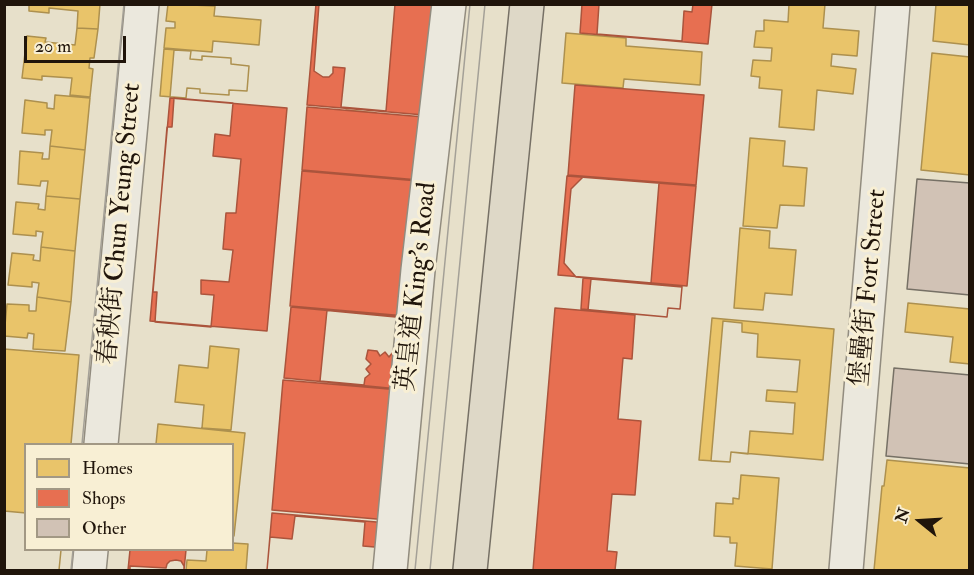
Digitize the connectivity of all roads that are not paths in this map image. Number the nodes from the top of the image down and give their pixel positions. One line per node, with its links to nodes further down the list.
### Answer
1 (142, 4): 5 (street, 春秧街 Chun Yeung Street)
2 (449, 4): 8 (street, 英皇道 King's Road)
3 (527, 4): 9 (main road)
4 (893, 4): 10 (street, 堡壘街 Fort Street)
5 (101, 443)
6 (91, 551): 7 (street)
7 (88, 570)
8 (390, 570)
9 (470, 570)
10 (846, 570)

